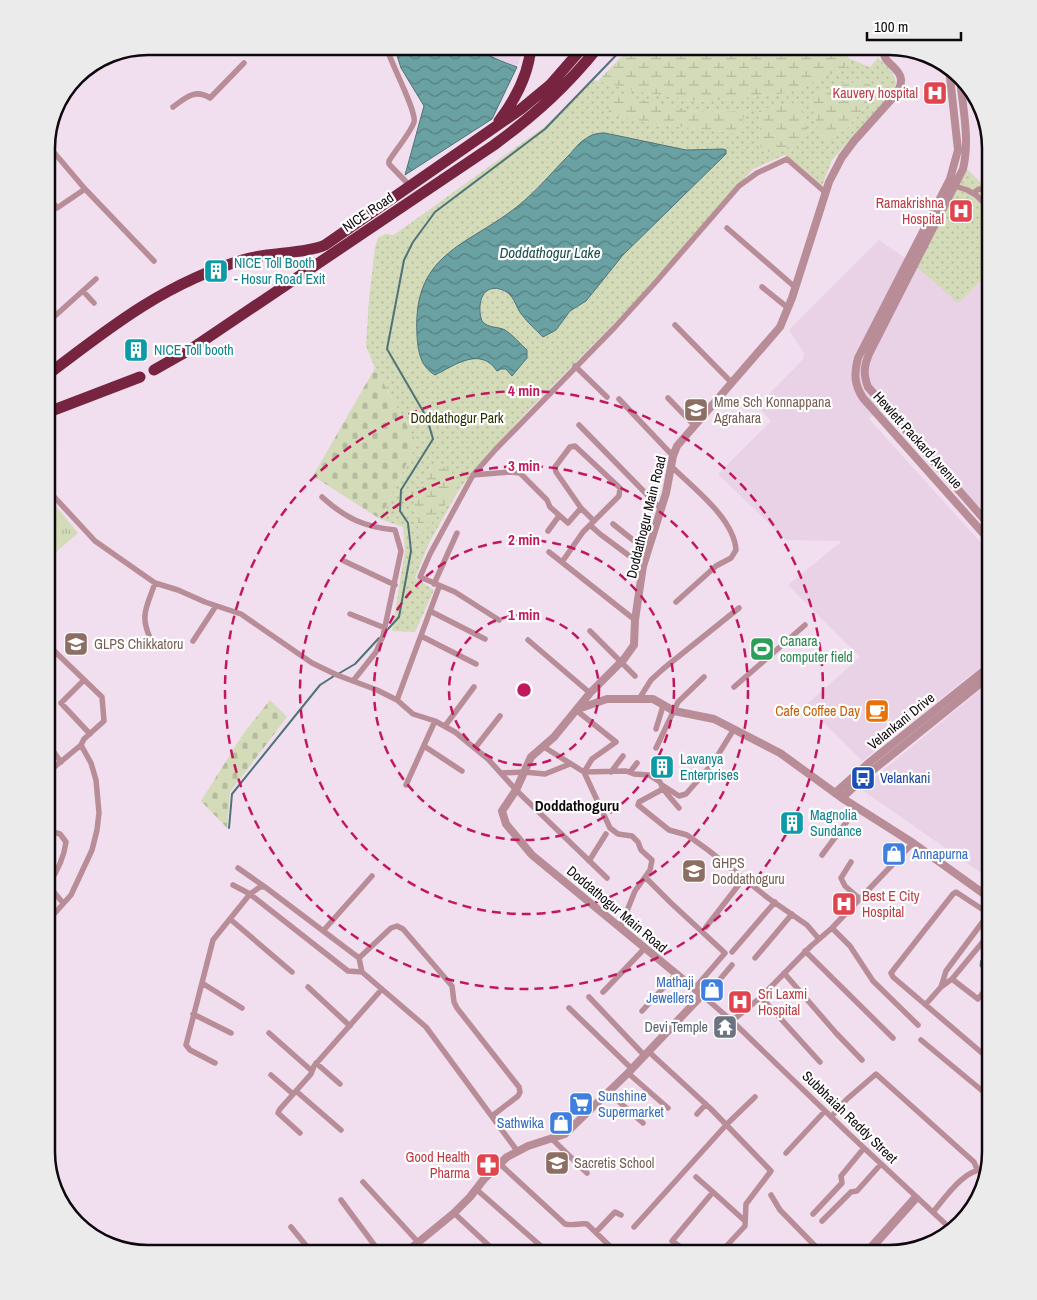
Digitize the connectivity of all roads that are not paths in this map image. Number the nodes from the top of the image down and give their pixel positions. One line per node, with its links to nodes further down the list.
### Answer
1 (389, 55): 15 (street)
2 (530, 55): 12 (highway)
3 (576, 55): 12 (highway, NICE Road)
4 (592, 55): 8 (highway)
5 (597, 55): 8 (highway)
6 (884, 55): 18 (street, Doddathogur Main Road)
7 (244, 63): 11 (street)
8 (586, 63): 34 (highway, NICE Road)
9 (950, 78): 38 (street, Hewlett Packard Avenue)
10 (961, 89): 14 (street, Hewlett Packard Avenue)
11 (173, 107)
12 (492, 131): 15 (highway, NICE Road)
13 (55, 154): 16 (street)
14 (955, 186): 19 (street); 37 (street, Hewlett Packard Avenue)
15 (410, 187): 33 (highway, NICE Road)
16 (85, 189): 21 (street); 23 (street)
17 (982, 189): 19 (street)
18 (826, 193): 26 (street, Doddathogur Main Road); 32 (street)
19 (972, 193): 20 (street)
20 (982, 202)
21 (55, 206)
22 (727, 228): 26 (street)
23 (154, 261)
24 (96, 279): 27 (street)
25 (762, 287): 29 (street)
26 (796, 288): 29 (street, Doddathogur Main Road)
27 (83, 291): 28 (street); 30 (street)
28 (94, 303)
29 (788, 308): 36 (street, Doddathogur Main Road)
30 (55, 316)
31 (675, 325): 36 (street)
32 (575, 366): 39 (street); 47 (street)
33 (55, 369)
34 (154, 370)
35 (140, 377): 42 (highway)
36 (732, 383): 44 (street, Doddathogur Main Road)
37 (868, 387): 38 (street); 53 (street, Hewlett Packard Avenue)
38 (858, 390): 57 (street, Hewlett Packard Avenue)
39 (607, 397)
40 (668, 398): 44 (street)
41 (619, 399): 45 (street)
42 (55, 410)
43 (579, 425): 51 (street)
44 (694, 426): 45 (street, Doddathogur Main Road)
45 (673, 456): 46 (street, Doddathogur Main Road)
46 (671, 466): 51 (street, Doddathogur Main Road); 67 (street)
47 (473, 475): 52 (street); 65 (street)
48 (322, 497): 66 (street)
49 (55, 498): 64 (street)
50 (581, 508): 52 (street); 54 (street); 54 (street)
51 (661, 509): 60 (street, Doddathogur Main Road)
52 (559, 516): 56 (street)
53 (982, 517)
54 (592, 523): 62 (street); 63 (street)
55 (613, 524): 60 (street)
56 (548, 531)
57 (982, 532)
58 (457, 533): 65 (street)
59 (548, 552): 62 (street)
60 (648, 552): 63 (street, Doddathogur Main Road)
61 (344, 561): 66 (street)
62 (562, 562): 73 (street)
63 (643, 566): 73 (street, Doddathogur Main Road)
64 (155, 583): 68 (street); 79 (street)
65 (437, 585): 70 (street); 72 (street)
66 (395, 586): 75 (street)
67 (676, 602)
68 (216, 606): 80 (street); 89 (street)
69 (739, 608): 94 (street)
70 (430, 612): 77 (street); 78 (street)
71 (350, 614): 75 (street)
72 (499, 620)
73 (635, 620): 83 (street, Doddathogur Main Road)
74 (805, 625): 92 (street)
75 (385, 628): 89 (street)
76 (590, 631): 83 (street)
77 (421, 636): 84 (street); 95 (street)
78 (485, 639)
79 (151, 640)
80 (193, 640)
81 (528, 640): 93 (street)
82 (55, 652): 88 (street)
83 (621, 662): 86 (street); 93 (street, Doddathogur Main Road)
84 (476, 664)
85 (982, 672): 125 (street, Velankani Drive)
86 (635, 676)
87 (704, 677): 98 (street)
88 (84, 680): 104 (street); 104 (street)
89 (353, 681): 95 (street)
90 (982, 683): 125 (street, Velankani Drive)
91 (474, 687): 101 (street)
92 (734, 687)
93 (590, 694): 97 (street, Doddathogur Main Road)
94 (639, 699): 96 (street); 97 (street)
95 (397, 700): 100 (street)
96 (663, 706): 98 (street); 102 (street)
97 (576, 710): 107 (street, Doddathogur Main Road); 118 (street)
98 (674, 711): 103 (street); 109 (street)
99 (500, 716): 108 (street)
100 (436, 721): 101 (street); 106 (street)
101 (445, 726): 108 (street)
102 (656, 729)
103 (734, 729): 123 (street); 125 (street)
104 (90, 734): 105 (street)
105 (81, 745): 112 (street); 147 (street)
106 (424, 746): 116 (street); 122 (street)
107 (544, 747): 114 (street); 117 (street, Doddathogur Main Road)
108 (475, 748): 121 (street)
109 (656, 748)
110 (55, 754): 112 (street)
111 (622, 756): 119 (street)
112 (61, 762): 115 (street)
113 (637, 763): 120 (street)
114 (570, 764): 117 (street); 118 (street)
115 (55, 767)
116 (462, 771)
117 (524, 772): 121 (street); 124 (street, Doddathogur Main Road)
118 (584, 772): 119 (street); 137 (street)
119 (611, 772): 120 (street)
120 (630, 772): 123 (street)
121 (501, 773): 124 (street)
122 (406, 785)
123 (662, 787): 126 (street); 139 (street)
124 (516, 790): 132 (street); 154 (street, Doddathogur Main Road)
125 (838, 795): 127 (street)
126 (679, 808)
127 (857, 808): 130 (street); 131 (street)
128 (55, 833): 135 (street)
129 (606, 834): 132 (street)
130 (913, 843): 143 (street); 145 (street)
131 (822, 855)
132 (589, 861): 138 (street)
133 (851, 862): 145 (street)
134 (238, 868): 141 (street)
135 (55, 875)
136 (372, 876): 156 (street)
137 (645, 877): 154 (street); 176 (street)
138 (607, 878)
139 (744, 878): 146 (street); 153 (street)
140 (233, 885): 144 (street)
141 (265, 887): 144 (street); 156 (street)
142 (55, 893): 147 (street)
143 (982, 893)
144 (250, 894): 151 (street); 168 (street)
145 (860, 899): 155 (street)
146 (775, 902): 150 (street); 162 (street)
147 (64, 903): 149 (street)
148 (982, 909): 182 (street)
149 (55, 910)
150 (792, 914): 157 (street); 165 (street)
151 (230, 919): 167 (street); 172 (street)
152 (982, 924): 159 (street)
153 (706, 927)
154 (620, 928): 160 (street, Doddathogur Main Road)
155 (832, 928): 157 (street); 189 (street)
156 (323, 930): 164 (street)
157 (819, 939): 161 (street)
158 (982, 943): 163 (street)
159 (964, 945): 163 (street); 174 (street)
160 (645, 948): 170 (street, Doddathogur Main Road); 177 (street)
161 (805, 951): 169 (street); 192 (street)
162 (732, 952)
163 (974, 953): 171 (street)
164 (359, 958): 168 (street); 212 (street)
165 (755, 958)
166 (732, 966): 179 (street)
167 (292, 972)
168 (362, 972): 175 (street)
169 (784, 973): 181 (street); 196 (street)
170 (676, 974): 176 (street, Doddathogur Main Road); 185 (street)
171 (952, 979): 174 (street); 178 (street)
172 (202, 983): 183 (street); 186 (street)
173 (308, 987): 188 (street)
174 (941, 987): 182 (street)
175 (382, 989): 188 (street); 212 (street)
176 (694, 989): 179 (street, Doddathogur Main Road)
177 (603, 992)
178 (982, 994)
179 (703, 996): 187 (street, Subbhaiah Reddy Street); 194 (street)
180 (589, 997): 194 (street)
181 (761, 997): 187 (street); 197 (street)
182 (926, 1004): 195 (street)
183 (242, 1008)
184 (569, 1008): 201 (street)
185 (642, 1011)
186 (193, 1014): 191 (street); 198 (street)
187 (732, 1021): 210 (street, Subbhaiah Reddy Street)
188 (350, 1026): 199 (street)
189 (918, 1026)
190 (269, 1032): 200 (street)
191 (231, 1033)
192 (893, 1038)
193 (921, 1040): 204 (street)
194 (646, 1053): 201 (street); 208 (street)
195 (982, 1053)
196 (862, 1060)
197 (820, 1062)
198 (214, 1063)
199 (316, 1064): 200 (street); 203 (street)
200 (312, 1071): 206 (street)
201 (630, 1071): 205 (street); 209 (street)
202 (271, 1075): 206 (street)
203 (340, 1084)
204 (982, 1091)
205 (608, 1092): 214 (street); 218 (street)
206 (295, 1093): 216 (street); 217 (street)
207 (754, 1097): 215 (street)
208 (706, 1104): 211 (street); 215 (street)
209 (668, 1108)
210 (825, 1111): 213 (street, Subbhaiah Reddy Street); 221 (street)
211 (697, 1114)
212 (492, 1116): 220 (street)
213 (831, 1117): 219 (street, Subbhaiah Reddy Street); 224 (street)
214 (643, 1123)
215 (727, 1124): 237 (street); 241 (street)
216 (341, 1130)
217 (300, 1133)
218 (551, 1138): 220 (street); 225 (street)
219 (864, 1148): 223 (street, Subbhaiah Reddy Street); 235 (street)
220 (518, 1152): 222 (street)
221 (786, 1153)
222 (500, 1164): 228 (street); 242 (street)
223 (882, 1164): 231 (street, Subbhaiah Reddy Street); 238 (street)
224 (977, 1170): 233 (street)
225 (587, 1173)
226 (696, 1177): 229 (street)
227 (363, 1182): 243 (street)
228 (476, 1189): 234 (street); 248 (street)
229 (713, 1192): 237 (street); 250 (street)
230 (771, 1195): 252 (street)
231 (917, 1197): 233 (street, Subbhaiah Reddy Street); 253 (street); 254 (street)
232 (341, 1200): 245 (street)
233 (933, 1212): 239 (street, Subbhaiah Reddy Street)
234 (454, 1213): 243 (street); 247 (street)
235 (813, 1214)
236 (621, 1215): 242 (street)
237 (745, 1221): 251 (street)
238 (822, 1221)
239 (947, 1225)
240 (291, 1227): 244 (street)
241 (634, 1227)
242 (596, 1232): 249 (street)
243 (417, 1243): 246 (street)
244 (306, 1245)
245 (374, 1245)
246 (415, 1245)
247 (488, 1245)
248 (540, 1245)
249 (609, 1245)
250 (677, 1245)
251 (727, 1245)
252 (814, 1245)
253 (872, 1245)
254 (876, 1245)

